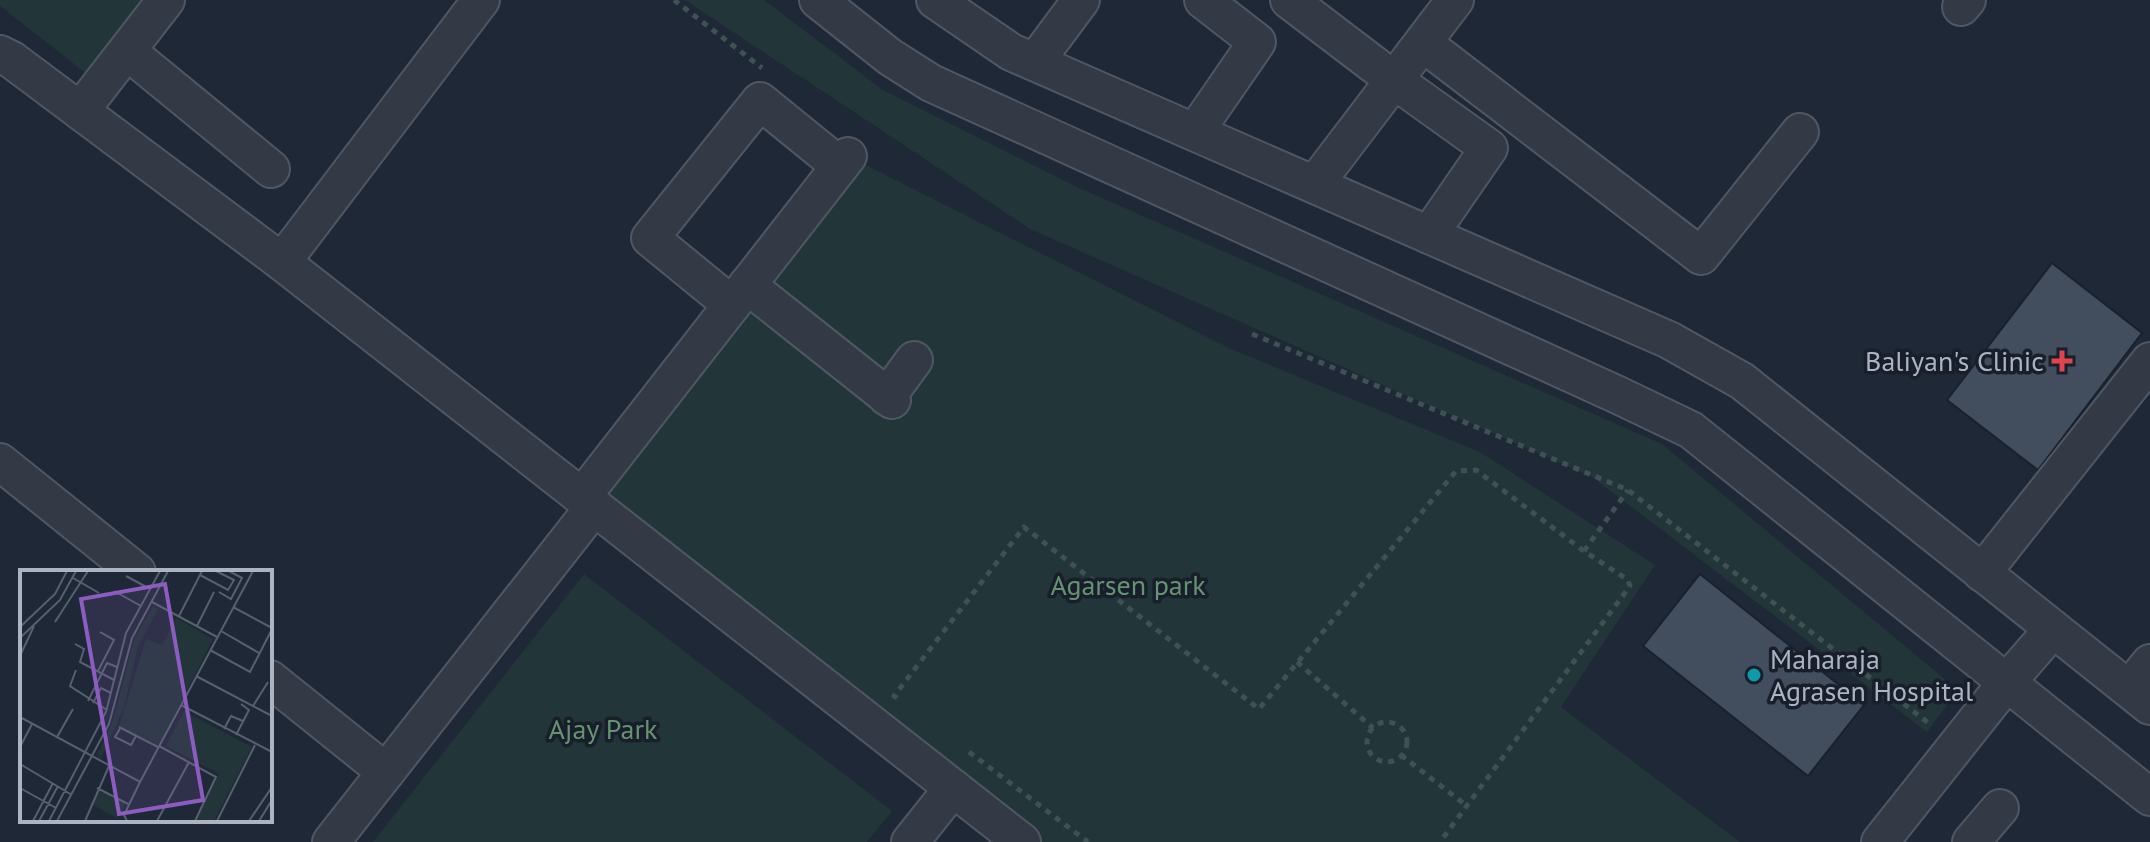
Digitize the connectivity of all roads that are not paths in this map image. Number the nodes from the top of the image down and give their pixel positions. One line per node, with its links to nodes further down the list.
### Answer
1 (166, 0): 11 (street)
2 (481, 0): 21 (street)
3 (818, 0): 31 (street)
4 (935, 0): 13 (street)
5 (1081, 0): 13 (street)
6 (1203, 0): 9 (street)
7 (1288, 0): 9 (street); 14 (street)
8 (1455, 0): 10 (street)
9 (1257, 42): 16 (street)
10 (1423, 43): 14 (street); 17 (street)
11 (127, 51): 15 (street); 18 (street)
12 (0, 54): 15 (street)
13 (1035, 62): 16 (street)
14 (1394, 80): 19 (street); 20 (street)
15 (80, 111): 21 (street)
16 (1195, 132): 19 (street)
17 (1800, 132)
18 (271, 169)
19 (1315, 184): 20 (street)
20 (1429, 235): 28 (street)
21 (282, 262): 26 (street)
22 (740, 295): 22 (street); 23 (street); 26 (street)
23 (914, 360)
24 (2150, 361): 28 (street)
25 (0, 462): 27 (street)
26 (588, 502): 33 (street); 34 (street)
27 (135, 570)
28 (1982, 573): 29 (street)
29 (2053, 629): 31 (street); 32 (street)
30 (272, 681): 33 (street)
31 (2007, 682): 35 (street); 40 (street)
32 (2143, 686)
33 (386, 772): 37 (street)
34 (953, 788): 38 (street); 39 (street)
35 (2150, 797)
36 (2000, 808): 41 (street)
37 (331, 842)
38 (910, 842)
39 (1022, 842)
40 (1880, 842)
41 (1971, 842)

